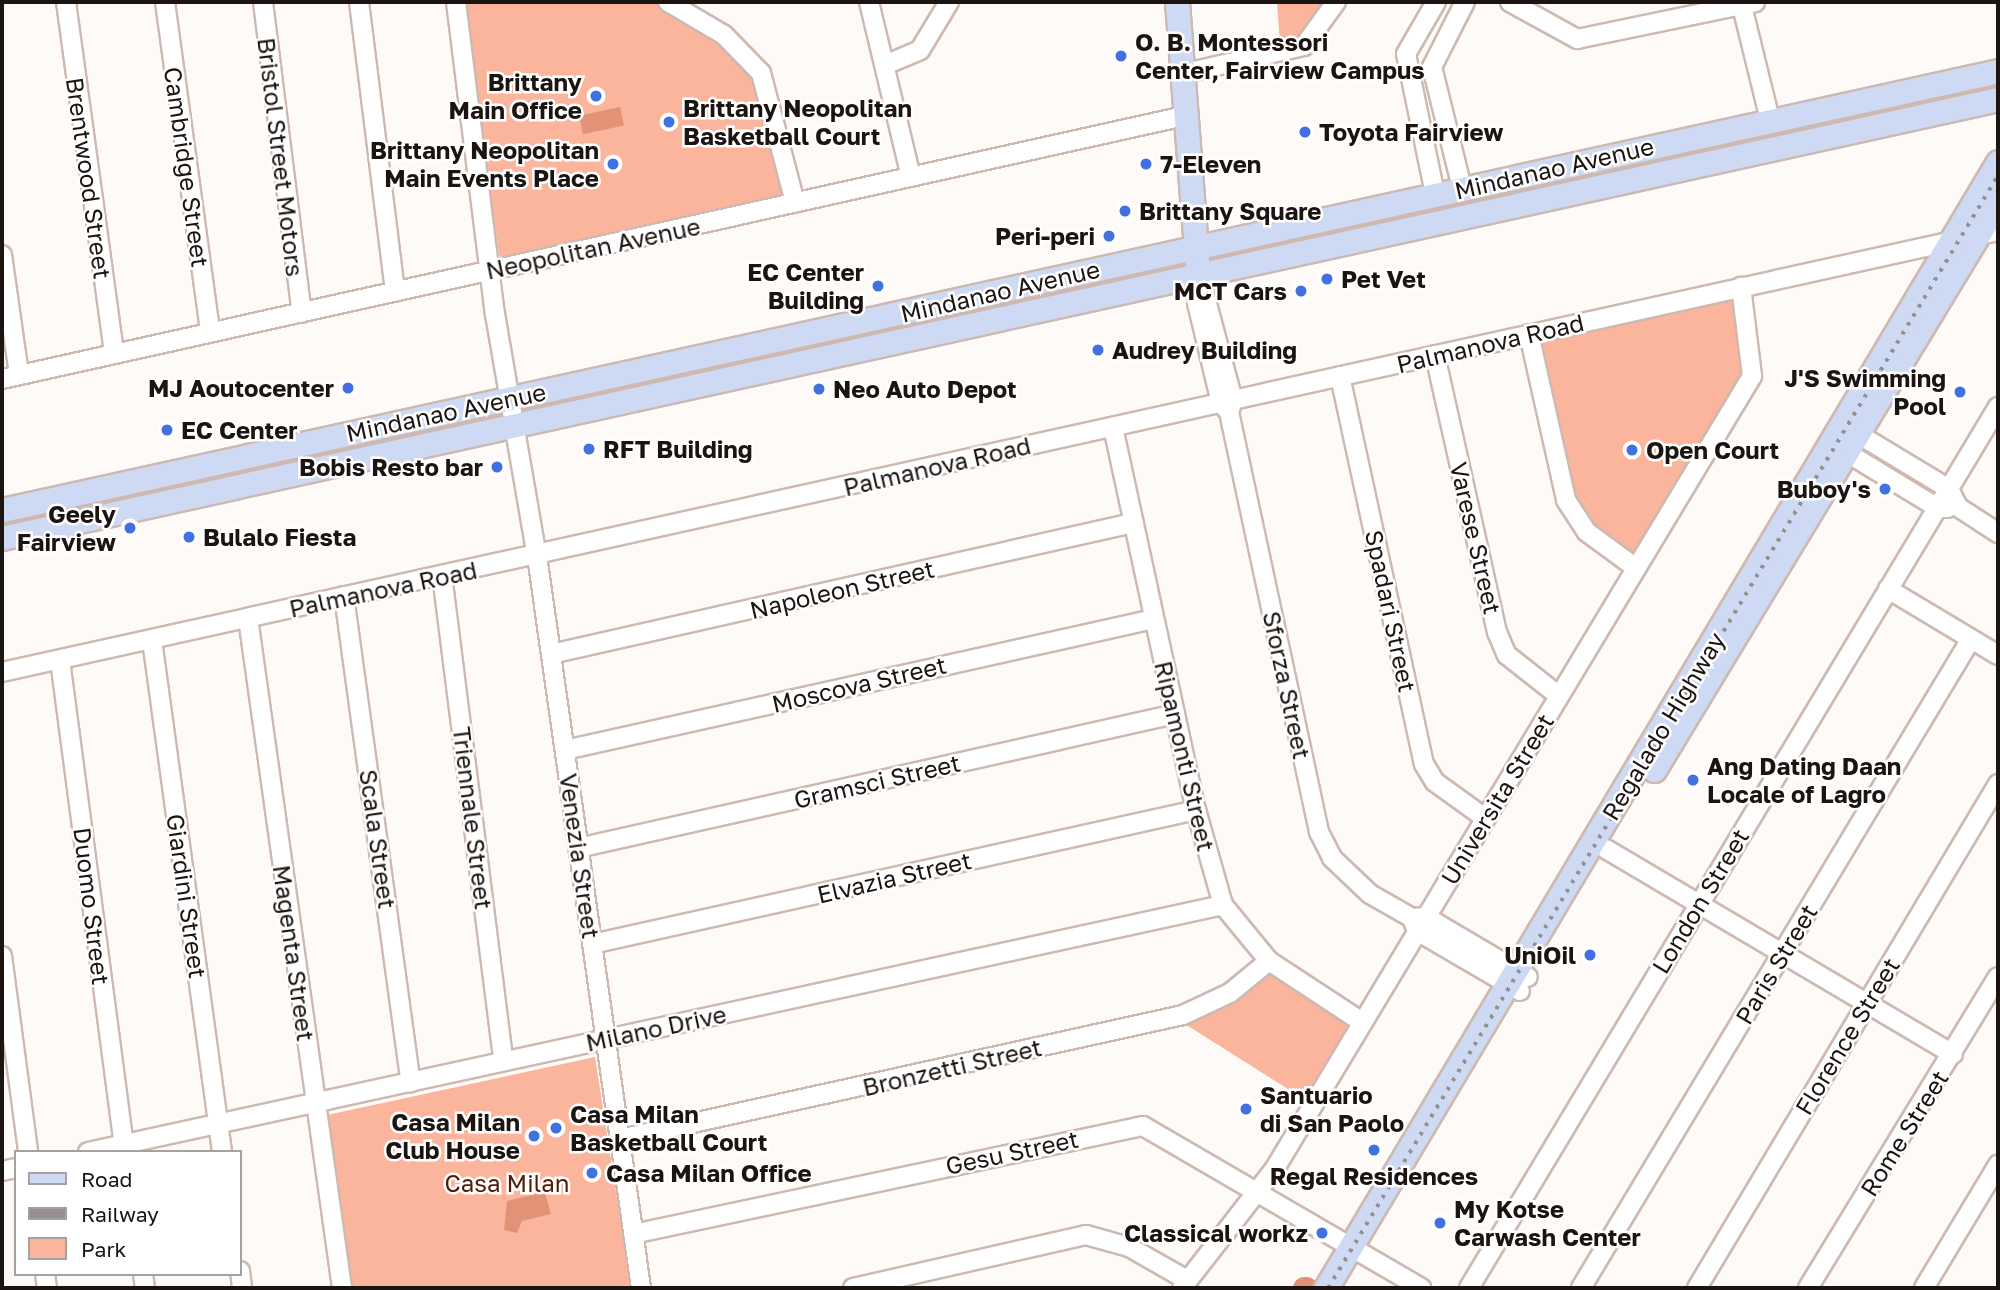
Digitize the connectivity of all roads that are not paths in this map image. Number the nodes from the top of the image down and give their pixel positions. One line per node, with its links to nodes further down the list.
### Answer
1 (66, 2): 38 (street, Brentwood Street)
2 (165, 2): 36 (street, Cambridge Street)
3 (263, 2): 35 (street, Bristol Street Motors)
4 (359, 2): 34 (street)
5 (456, 2): 31 (street, Venezia Street)
6 (668, 2): 26 (street)
7 (869, 2): 15 (street)
8 (949, 2): 15 (street)
9 (1177, 2): 17 (main road)
10 (1336, 2): 17 (street)
11 (1436, 2): 24 (street)
12 (1465, 2): 23 (street)
13 (1510, 2): 14 (street)
14 (1746, 3): 20 (street)
15 (885, 65): 22 (street)
16 (1998, 71): 20 (main road, Mindanao Avenue)
17 (1181, 74): 19 (main road)
18 (1993, 105): 32 (main road, Mindanao Avenue)
19 (1184, 116): 22 (street, Neopolitan Avenue); 29 (main road)
20 (1770, 120): 23 (main road, Mindanao Avenue)
21 (1998, 162): 28 (main road, Regalado Highway)
22 (911, 177): 26 (street, Neopolitan Avenue)
23 (1462, 188): 24 (main road, Mindanao Avenue)
24 (1435, 194): 29 (main road, Mindanao Avenue)
25 (1998, 202): 27 (main road, Regalado Highway)
26 (794, 203): 31 (street, Neopolitan Avenue)
27 (1988, 233): 28 (street, Palmanova Road); 47 (main road, Regalado Highway)
28 (1952, 240): 33 (street, Palmanova Road); 47 (main road, Regalado Highway)
29 (1195, 247): 32 (main road); 42 (main road, Mindanao Avenue)
30 (2, 255): 41 (street)
31 (493, 270): 34 (street, Neopolitan Avenue); 42 (street, Venezia Street)
32 (1199, 274): 43 (street, Sforza Street); 45 (main road, Mindanao Avenue)
33 (1741, 287): 37 (street, Palmanova Road); 56 (street, Universita Street)
34 (395, 292): 35 (street, Neopolitan Avenue)
35 (302, 313): 36 (street, Neopolitan Avenue)
36 (210, 332): 38 (street, Neopolitan Avenue)
37 (1529, 334): 39 (street, Palmanova Road); 56 (street)
38 (114, 354): 41 (street, Neopolitan Avenue)
39 (1435, 355): 40 (street, Palmanova Road); 68 (street, Varese Street)
40 (1340, 376): 43 (street, Palmanova Road); 73 (street, Spadari Street)
41 (10, 377)
42 (513, 398): 45 (street, Venezia Street); 51 (main road, Mindanao Avenue)
43 (1228, 405): 46 (street, Palmanova Road); 78 (street, Sforza Street)
44 (1998, 408): 48 (street, London Street)
45 (517, 424): 54 (main road, Mindanao Avenue); 55 (street, Venezia Street)
46 (1113, 427): 52 (street, Ripamonti Street); 55 (street, Palmanova Road)
47 (1854, 444): 48 (street); 50 (street); 75 (main road, Regalado Highway); 84 (main road, Regalado Highway)
48 (1949, 489): 49 (street); 50 (street, London Street)
49 (1958, 507): 50 (street); 53 (street)
50 (1938, 508): 58 (street, London Street)
51 (2, 510)
52 (1133, 523): 61 (street, Ripamonti Street); 64 (street, Napoleon Street)
53 (1998, 533)
54 (2, 538)
55 (537, 556): 57 (street, Palmanova Road); 64 (street, Venezia Street)
56 (1636, 568): 68 (street, Universita Street)
57 (442, 575): 59 (street, Palmanova Road); 89 (street, Triennale Street)
58 (1888, 589): 62 (street); 76 (street, London Street)
59 (344, 596): 60 (street, Palmanova Road); 90 (street, Scala Street)
60 (248, 618): 63 (street, Palmanova Road); 91 (street, Magenta Street)
61 (1154, 619): 69 (street, Ripamonti Street); 70 (street, Moscova Street)
62 (1971, 639): 65 (street); 80 (street, Paris Street)
63 (152, 640): 66 (street, Palmanova Road); 92 (street, Giardini Street)
64 (551, 654): 70 (street, Venezia Street)
65 (1998, 655)
66 (60, 660): 67 (street, Palmanova Road); 94 (street, Duomo Street)
67 (2, 672)
68 (1559, 696): 73 (street, Universita Street)
69 (1175, 715): 72 (street, Ripamonti Street); 74 (street, Gramsci Street)
70 (565, 750): 74 (street, Venezia Street)
71 (1998, 784): 85 (street, Florence Street)
72 (1196, 810): 77 (street, Ripamonti Street); 79 (street, Elvazia Street)
73 (1485, 818): 78 (street, Universita Street)
74 (578, 848): 79 (street, Venezia Street)
75 (1606, 849): 76 (street); 84 (main road, Regalado Highway)
76 (1698, 904): 80 (street); 109 (street, London Street)
77 (1223, 905): 82 (street, Ripamonti Street); 87 (street, Milano Drive)
78 (1418, 922): 84 (street, Sforza Street); 86 (street, Universita Street)
79 (592, 944): 87 (street, Venezia Street)
80 (1782, 953): 85 (street); 110 (street, Paris Street)
81 (2, 956): 95 (street)
82 (1269, 961): 86 (street, Ripamonti Street); 93 (street, Bronzetti Street)
83 (1998, 977): 88 (street, Rome Street)
84 (1518, 980): 101 (main road, Regalado Highway)
85 (1866, 1003): 88 (street); 111 (street, Florence Street)
86 (1362, 1022): 99 (street, Universita Street)
87 (605, 1039): 89 (street, Milano Drive); 93 (street, Venezia Street)
88 (1953, 1054): 112 (street, Rome Street)
89 (503, 1062): 90 (street, Milano Drive)
90 (411, 1082): 91 (street, Milano Drive)
91 (314, 1103): 92 (street, Milano Drive); 103 (street, Magenta Street)
92 (218, 1124): 94 (street, Milano Drive); 97 (street, Giardini Street)
93 (620, 1139): 100 (street, Venezia Street)
94 (124, 1148): 96 (street, Milano Drive)
95 (28, 1150)
96 (106, 1150)
97 (222, 1150)
98 (1998, 1165): 113 (street)
99 (1254, 1189): 100 (street, Gesu Street); 101 (street, Gesu Street); 102 (street, Universita Street)
100 (633, 1234): 104 (street, Venezia Street)
101 (1357, 1249): 106 (main road, Regalado Highway); 107 (main road, Regalado Highway); 108 (street, Gesu Street)
102 (1185, 1284): 105 (street)
103 (342, 1288)
104 (640, 1288)
105 (853, 1288)
106 (1326, 1288)
107 (1341, 1288)
108 (1421, 1288)
109 (1469, 1288)
110 (1581, 1288)
111 (1697, 1288)
112 (1808, 1288)
113 (1924, 1288)

